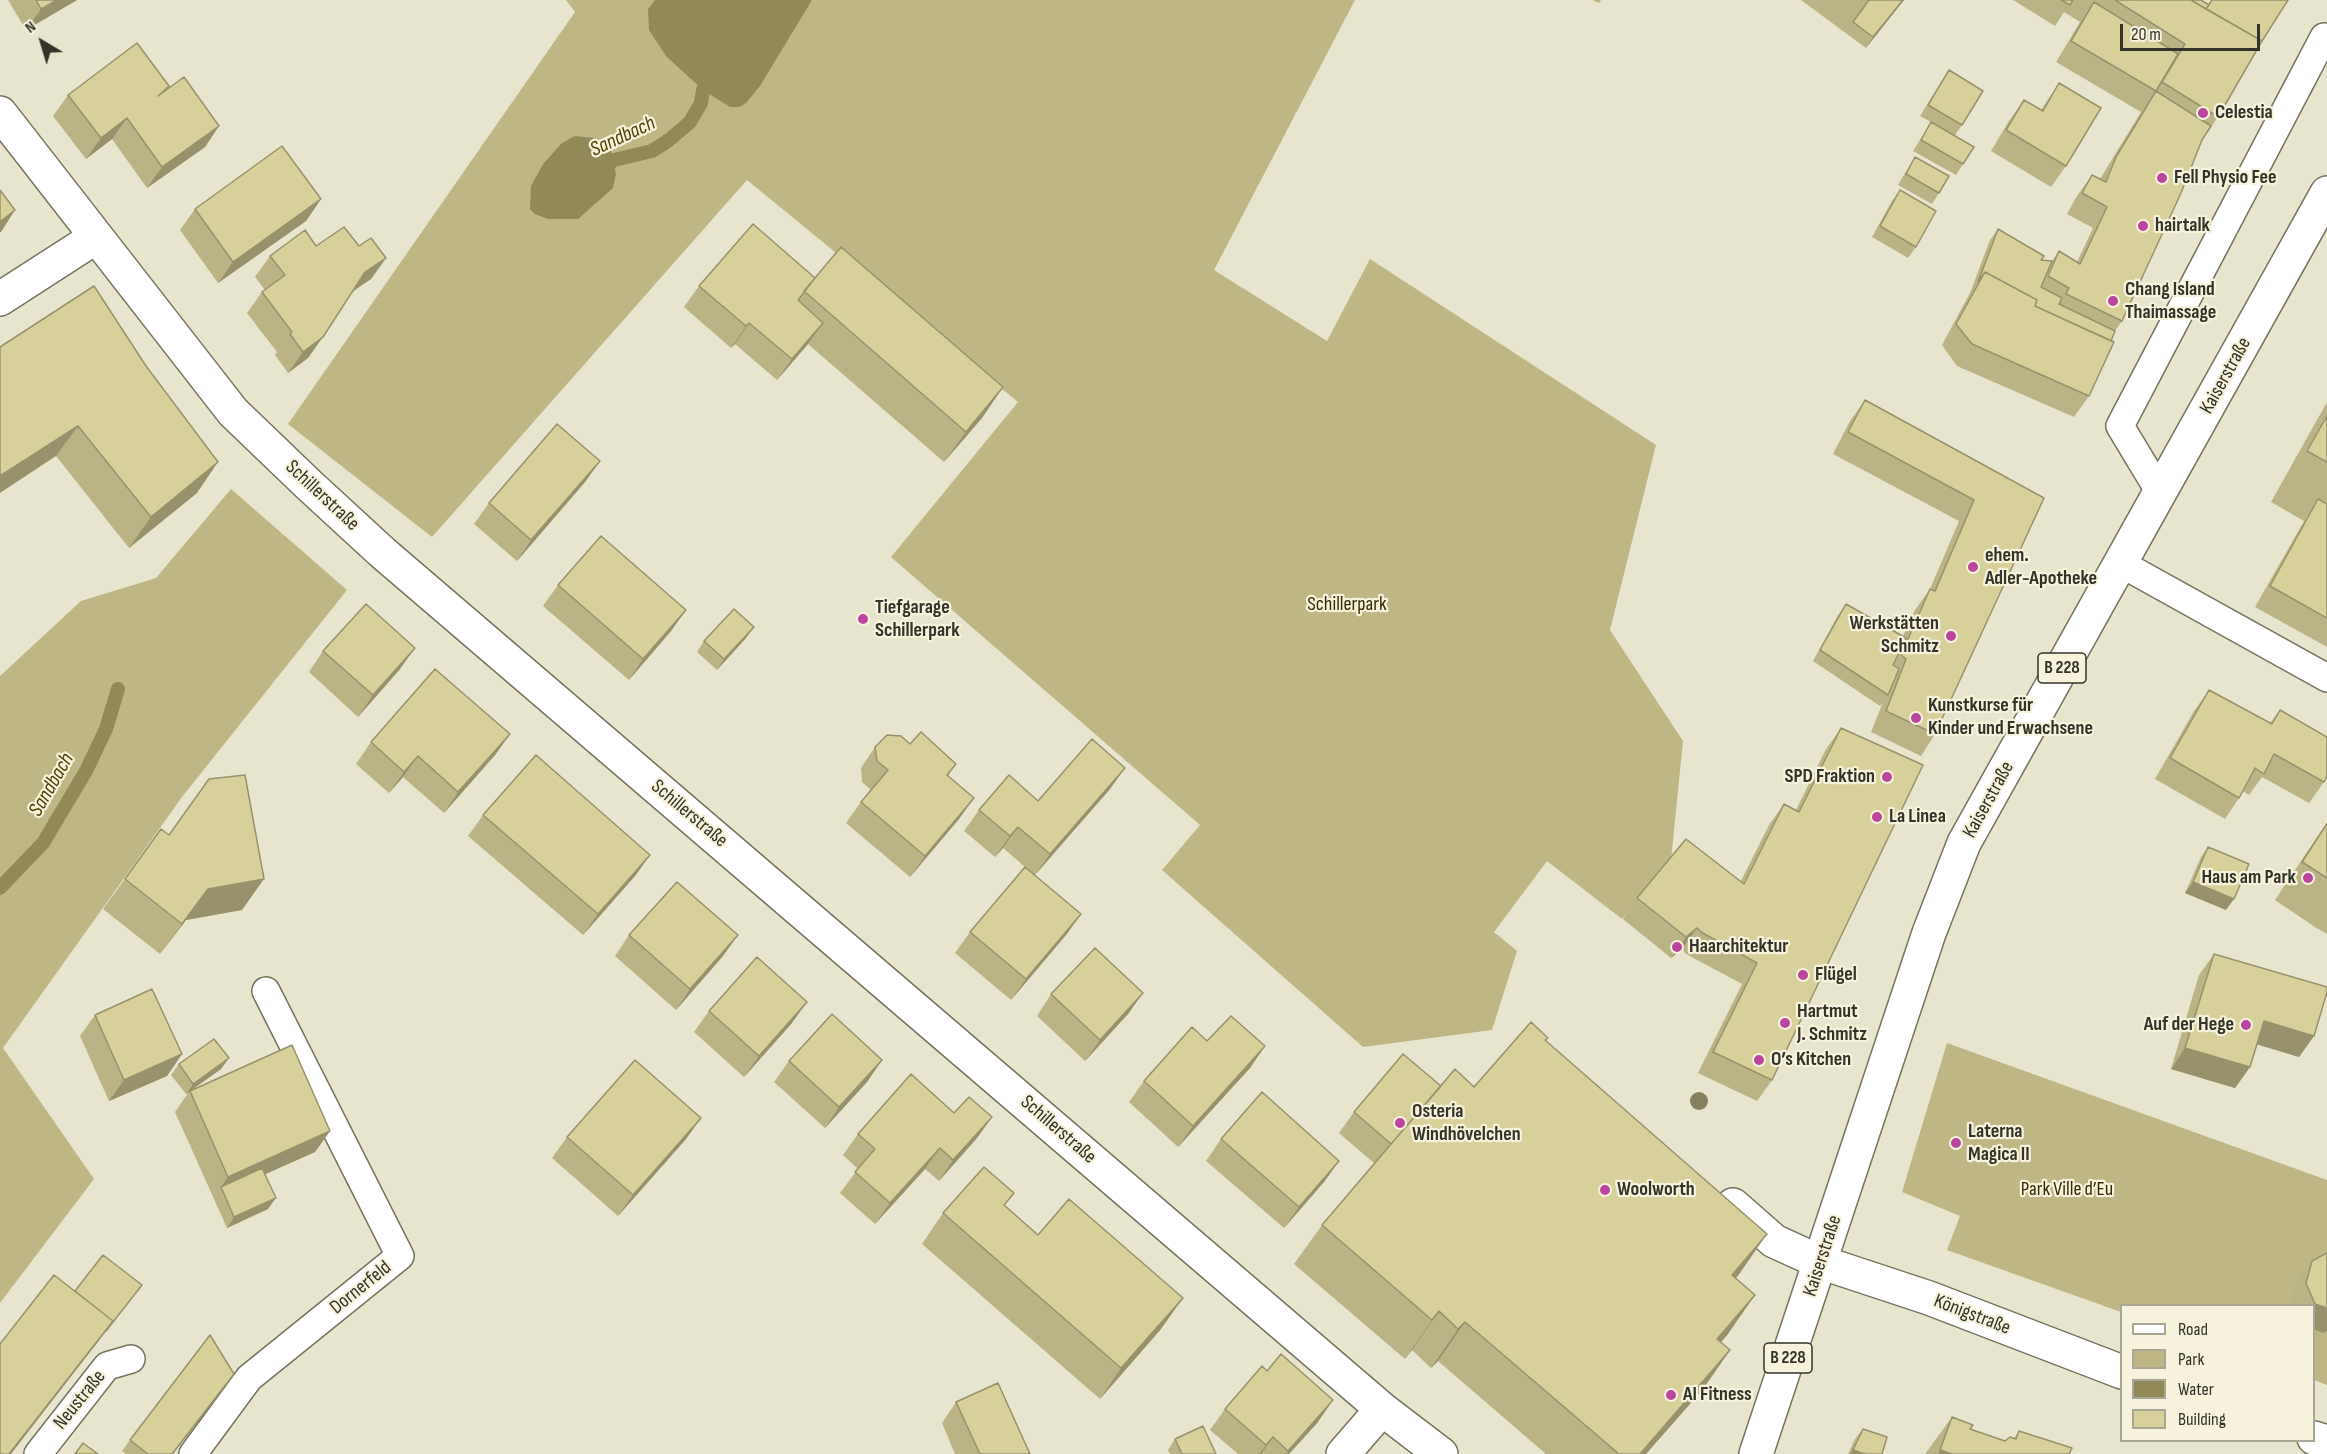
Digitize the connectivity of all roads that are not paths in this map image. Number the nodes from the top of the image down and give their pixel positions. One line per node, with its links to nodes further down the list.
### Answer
1 (2327, 38): 6 (lane)
2 (0, 113): 4 (street, Schillerstraße)
3 (2327, 193): 6 (street, Kaiserstraße / B 228)
4 (96, 237): 5 (street); 14 (street, Schillerstraße)
5 (0, 299)
6 (2161, 494): 7 (street, Kaiserstraße / B 228)
7 (2120, 563): 8 (lane); 11 (street, Kaiserstraße / B 228)
8 (2327, 678)
9 (266, 991): 16 (lane, Dornerfeld)
10 (1712, 1187): 11 (street, Königstraße)
11 (1820, 1262): 13 (street, Königstraße); 19 (street, Kaiserstraße / B 228)
12 (131, 1359): 15 (lane, Neustraße)
13 (2120, 1372)
14 (1382, 1409): 17 (street); 18 (street, Schillerstraße)
15 (38, 1454)
16 (193, 1454)
17 (1342, 1454)
18 (1441, 1454)
19 (1756, 1454)

